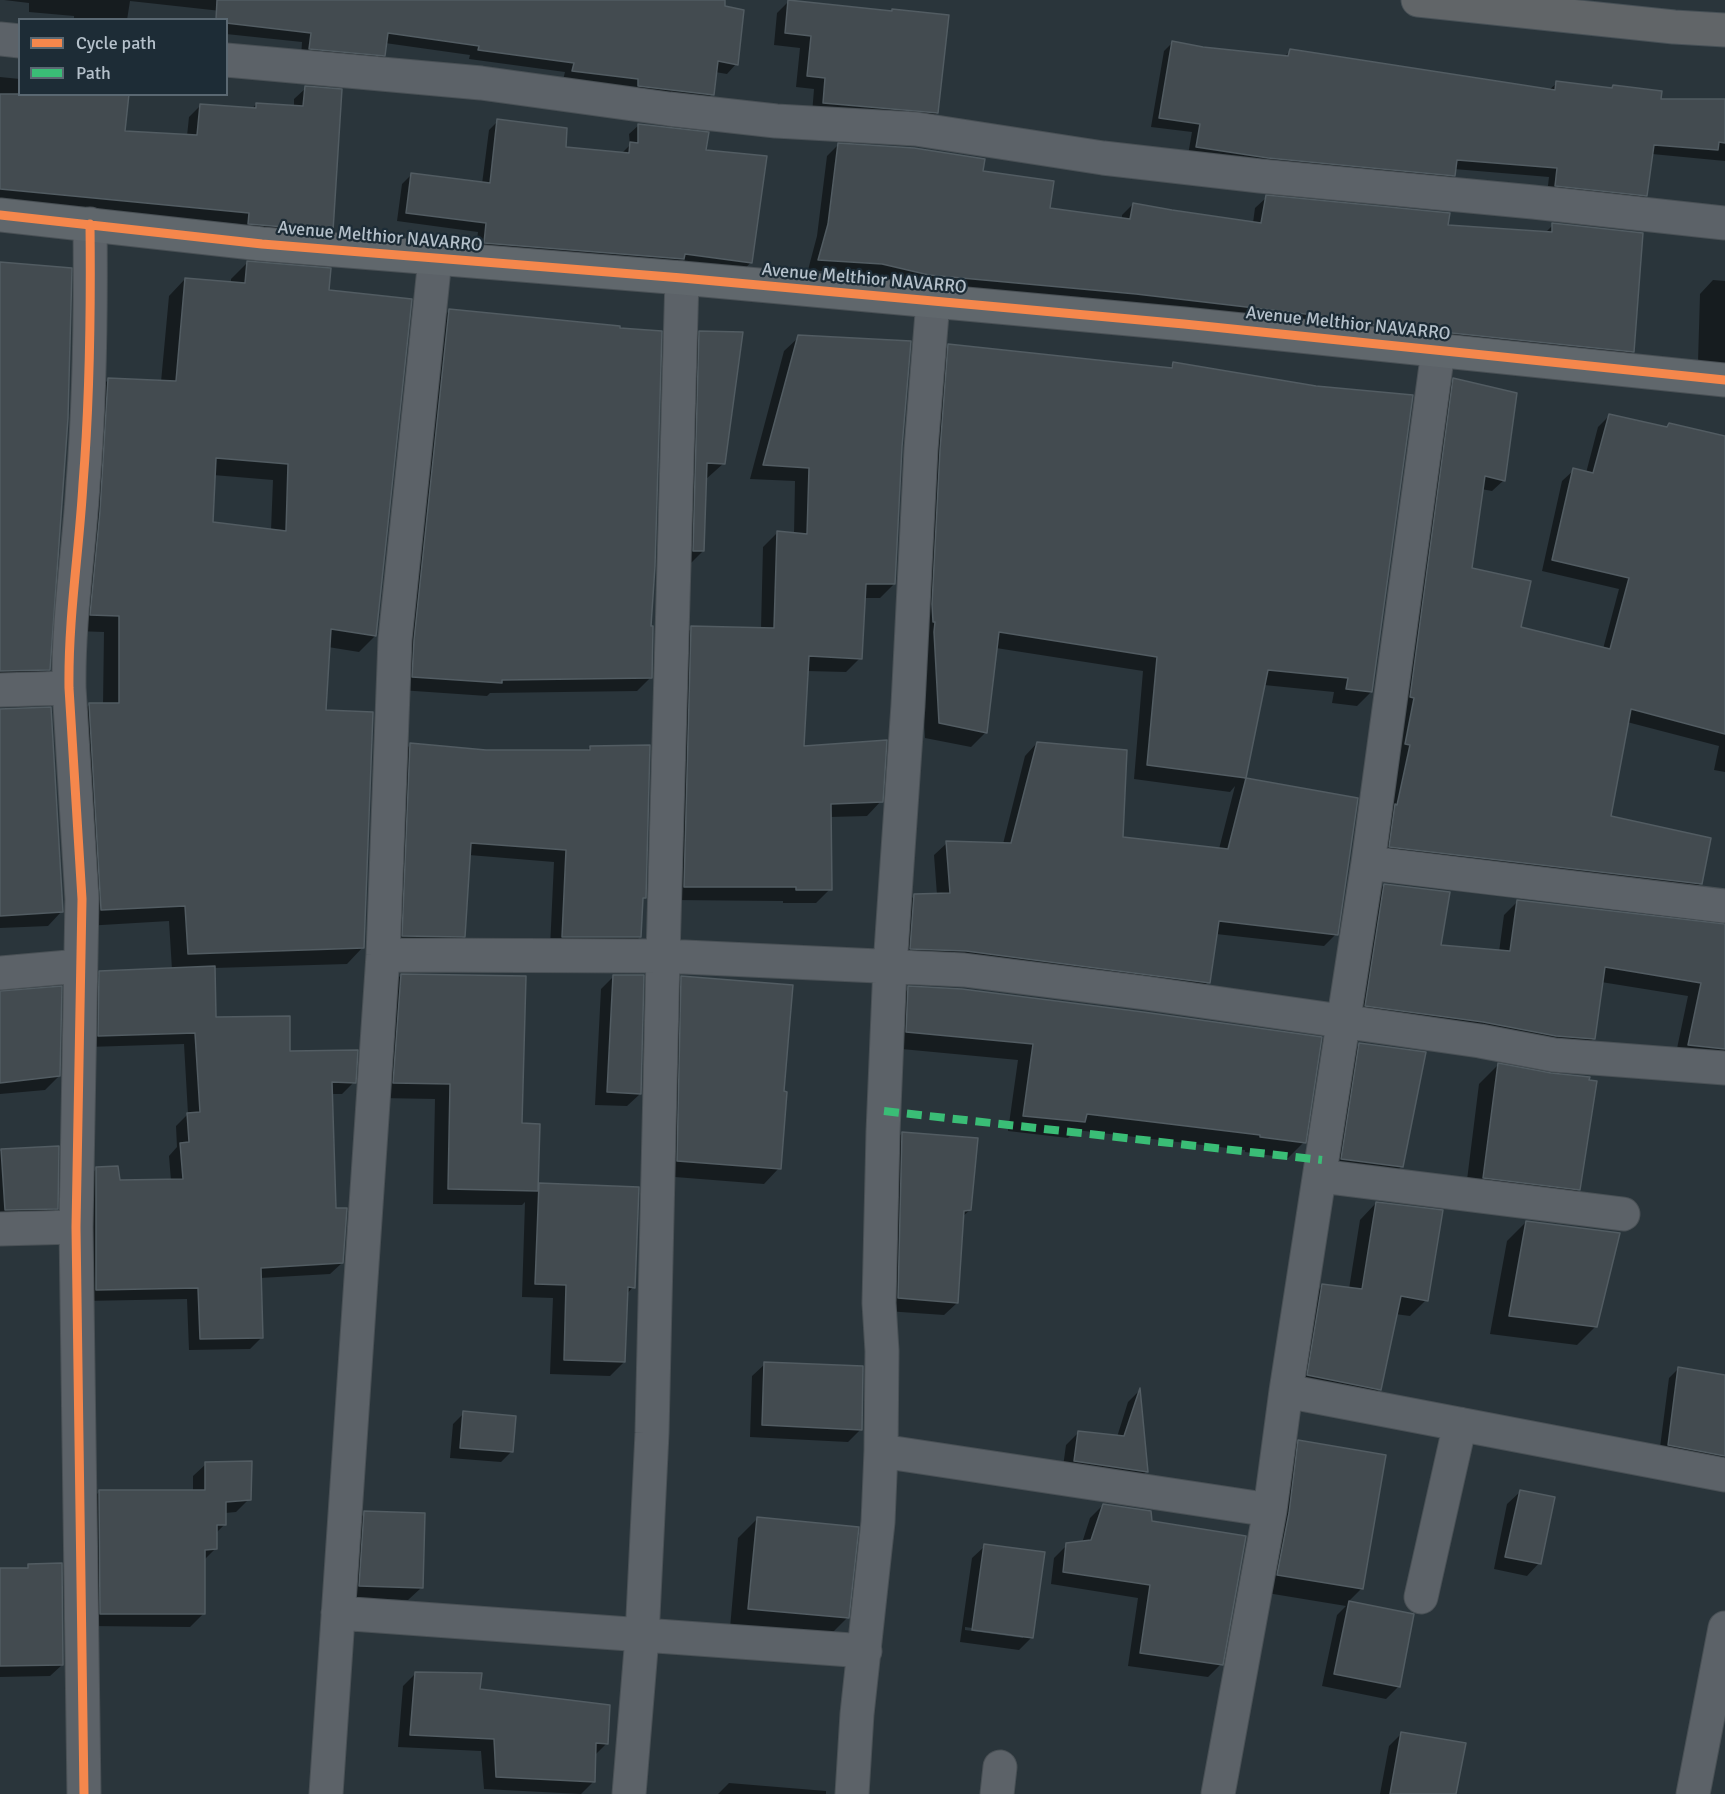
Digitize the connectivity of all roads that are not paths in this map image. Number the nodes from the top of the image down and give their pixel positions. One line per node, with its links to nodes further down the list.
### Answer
1 (1420, 0): 2 (highway)
2 (1725, 30)
3 (0, 39): 4 (street)
4 (18, 40)
5 (228, 60): 7 (street)
6 (0, 215): 8 (street, Avenue Melthior NAVARRO)
7 (1725, 223)
8 (90, 224): 9 (street, Avenue Melthior NAVARRO); 14 (street)
9 (435, 259): 10 (street, Avenue Melthior NAVARRO); 18 (street)
10 (682, 278): 11 (street, Avenue Melthior NAVARRO); 19 (street)
11 (933, 301): 12 (street, Avenue Melthior NAVARRO); 21 (street)
12 (1438, 351): 13 (street, Avenue Melthior NAVARRO); 16 (street)
13 (1725, 380)
14 (69, 688): 15 (street); 20 (street)
15 (0, 690)
16 (1368, 862): 17 (street); 23 (street)
17 (1725, 906)
18 (383, 955): 19 (street); 35 (street)
19 (663, 956): 21 (street); 37 (street)
20 (80, 966): 22 (street); 27 (street)
21 (890, 966): 23 (street); 31 (street)
22 (0, 973)
23 (1343, 1023): 24 (street); 25 (street)
24 (1725, 1068)
25 (1320, 1176): 26 (street); 29 (street)
26 (1623, 1214)
27 (76, 1227): 28 (street); 39 (street)
28 (0, 1229)
29 (1286, 1391): 30 (street); 33 (street)
30 (1460, 1424): 32 (street); 34 (street)
31 (881, 1451): 33 (street); 38 (street)
32 (1725, 1475)
33 (1270, 1510): 43 (street)
34 (1420, 1597)
35 (338, 1613): 37 (street); 40 (street)
36 (1725, 1628): 44 (street)
37 (642, 1637): 38 (street); 41 (street)
38 (865, 1651): 42 (street)
39 (84, 1794)
40 (326, 1794)
41 (629, 1794)
42 (852, 1794)
43 (1218, 1794)
44 (1693, 1794)

